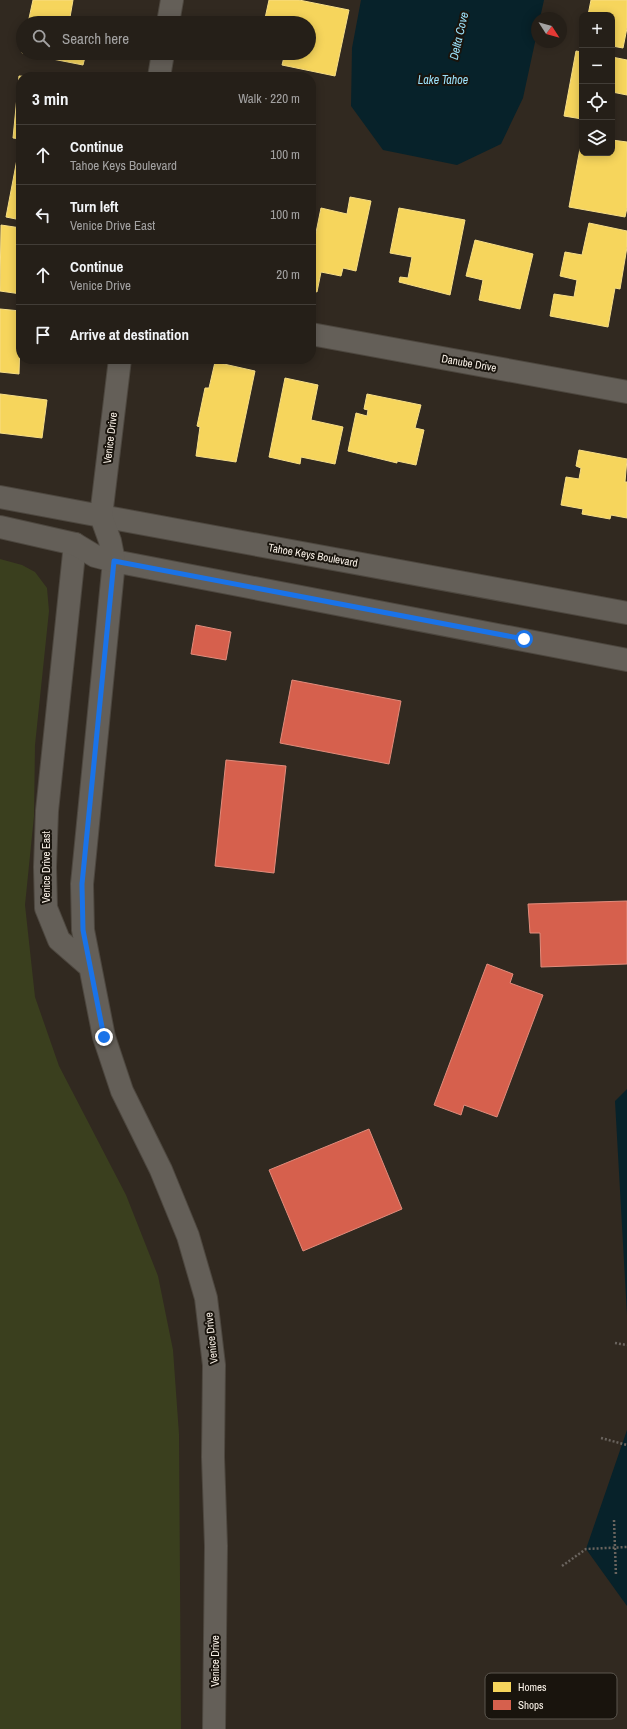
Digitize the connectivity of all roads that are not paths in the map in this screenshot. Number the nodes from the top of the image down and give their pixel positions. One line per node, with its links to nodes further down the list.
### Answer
1 (172, 0): 2 (street)
2 (169, 16)
3 (162, 60): 4 (street)
4 (160, 72)
5 (316, 335): 7 (street, Danube Drive)
6 (119, 364): 9 (street, Venice Drive)
7 (627, 392)
8 (0, 497): 9 (street, Tahoe Keys Boulevard)
9 (101, 516): 11 (street); 12 (street); 13 (street, Tahoe Keys Boulevard)
10 (0, 527): 11 (street)
11 (75, 544): 12 (street); 15 (street, Venice Drive East)
12 (114, 561): 14 (street); 15 (street)
13 (627, 613)
14 (627, 660)
15 (90, 968): 16 (street, Venice Drive)
16 (214, 1729)

